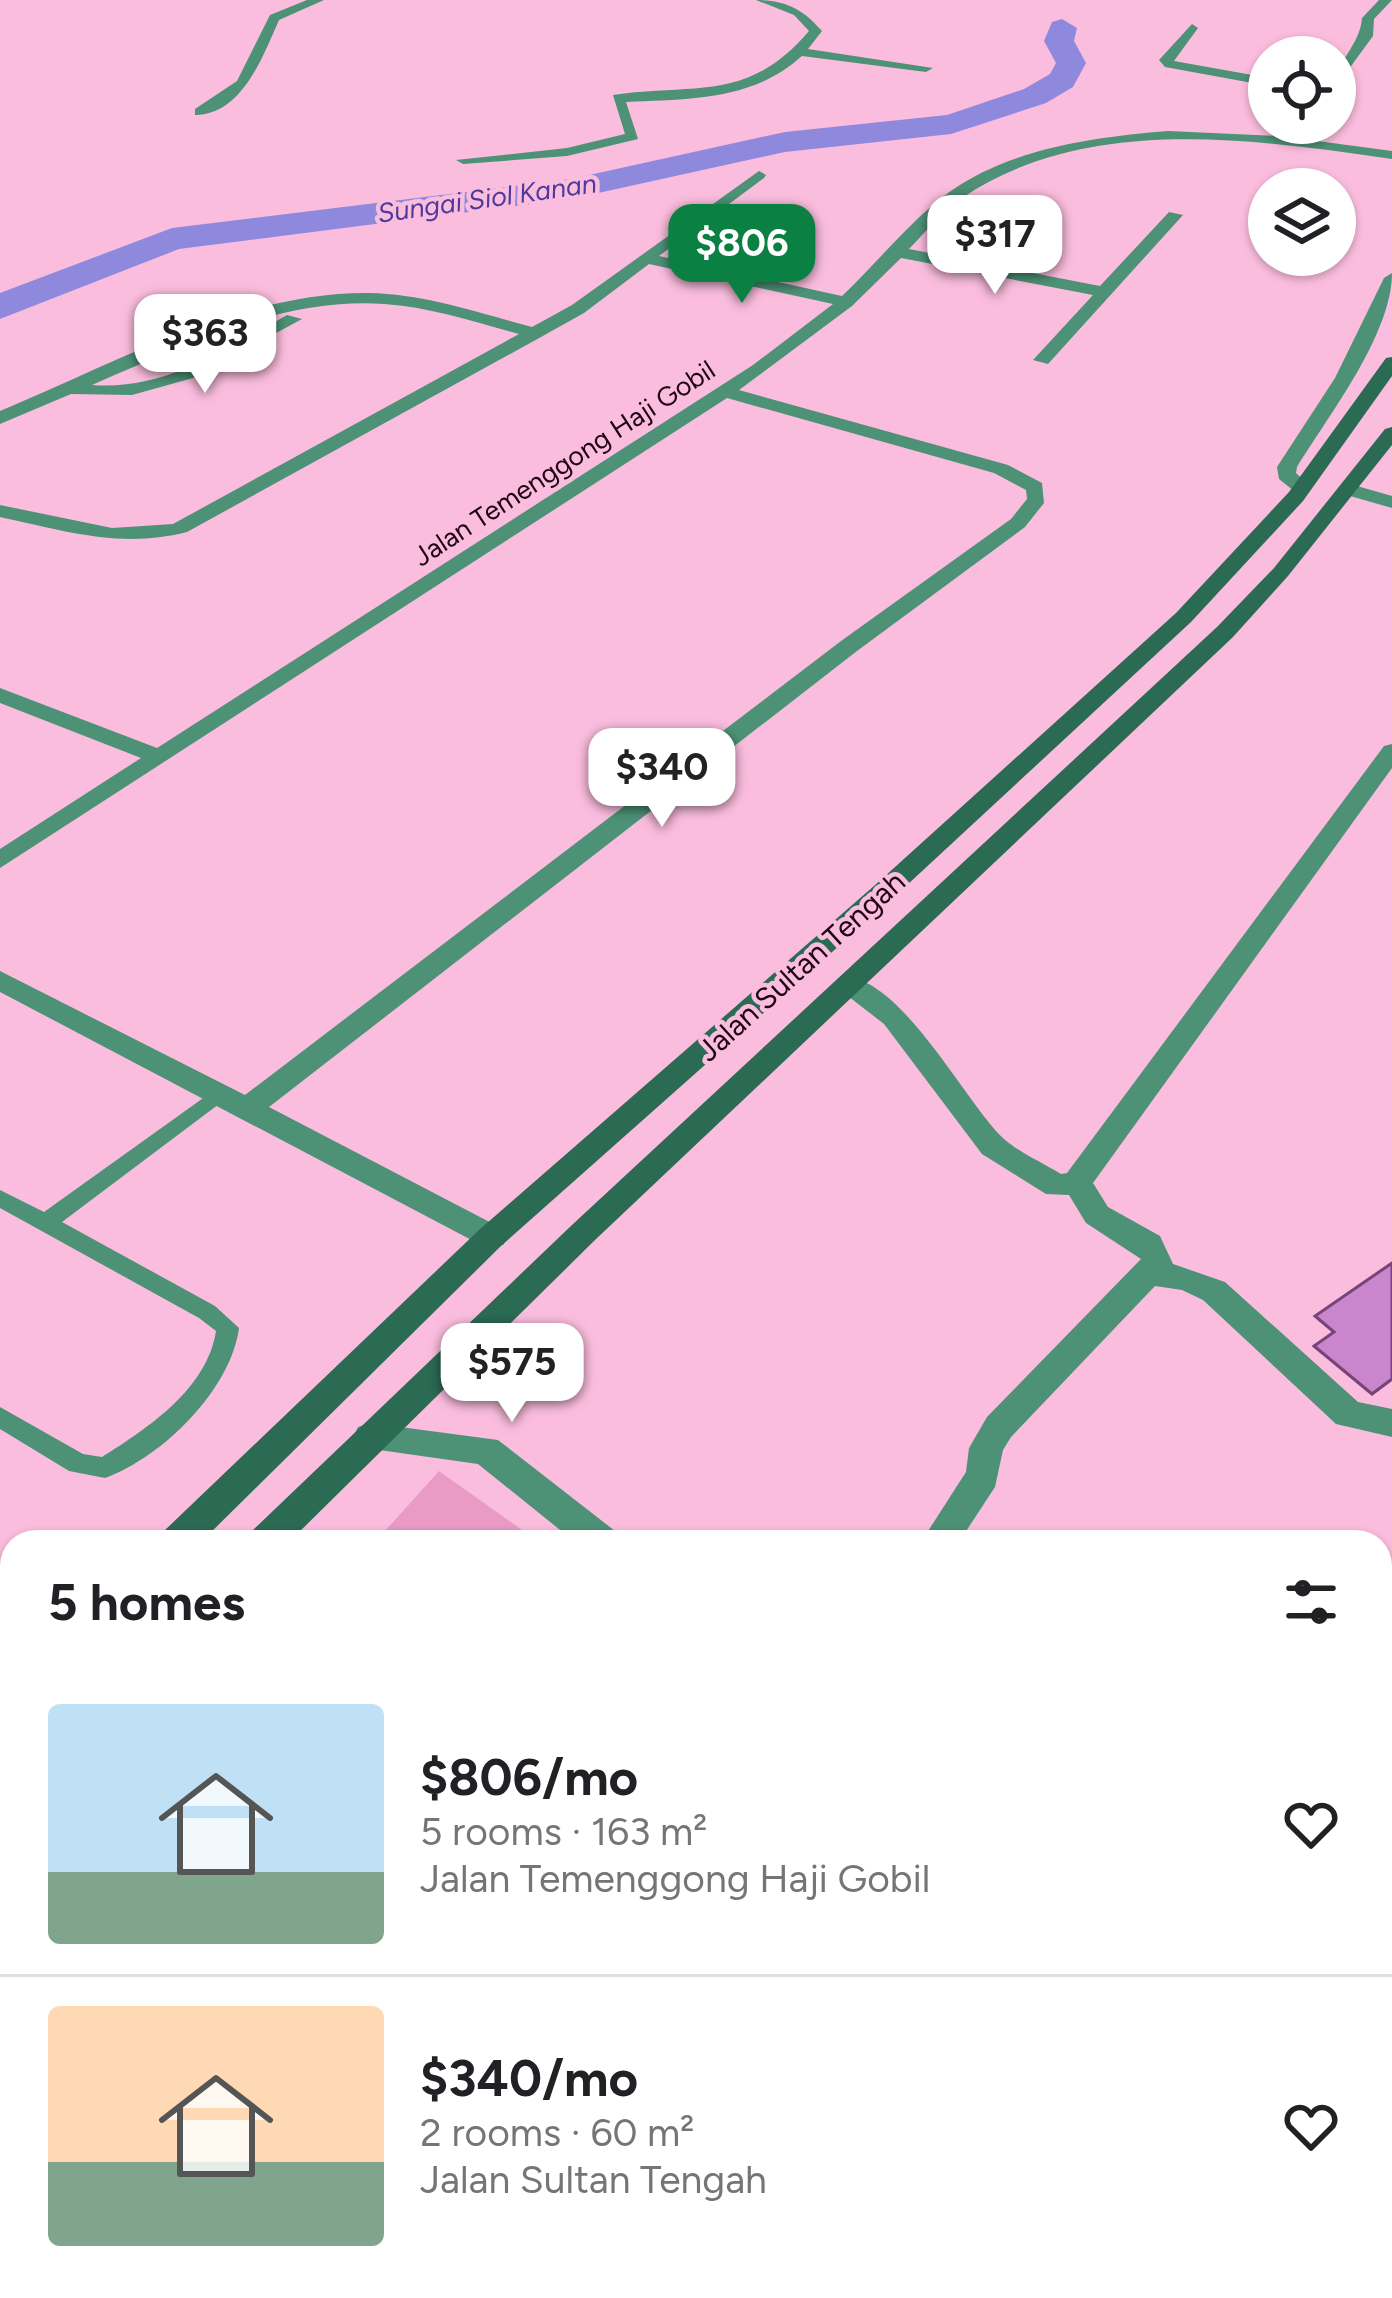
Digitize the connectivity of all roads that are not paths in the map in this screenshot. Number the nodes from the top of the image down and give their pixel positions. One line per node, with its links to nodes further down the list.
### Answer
1 (318, 0): 9 (street)
2 (762, 0): 5 (street)
3 (1386, 0): 6 (street)
4 (1192, 28): 8 (street)
5 (801, 52): 7 (street); 13 (street)
6 (1356, 52)
7 (926, 68)
8 (1248, 78)
9 (200, 112)
10 (1248, 131): 16 (street, Jalan Temenggong Haji Gobil)
11 (1350, 144): 12 (street, Jalan Temenggong Haji Gobil)
12 (1392, 155)
13 (463, 160)
14 (759, 175): 17 (street)
15 (1175, 214): 19 (street)
16 (897, 251): 19 (street); 20 (street, Jalan Temenggong Haji Gobil)
17 (649, 259): 20 (street); 22 (street)
18 (1392, 278): 29 (street)
19 (1104, 292): 23 (street)
20 (846, 302): 26 (street, Jalan Temenggong Haji Gobil)
21 (318, 304): 22 (street); 25 (street); 25 (street)
22 (536, 333): 32 (street)
23 (1042, 360)
24 (1392, 362): 29 (main road, Jalan Sultan Tengah)
25 (71, 389): 27 (street)
26 (726, 392): 35 (street, Jalan Temenggong Haji Gobil); 40 (street)
27 (0, 418)
28 (1392, 433): 30 (main road, Jalan Sultan Tengah)
29 (1301, 487): 44 (main road, Jalan Sultan Tengah)
30 (1351, 490): 31 (street); 38 (main road, Jalan Sultan Tengah)
31 (1392, 502)
32 (0, 511)
33 (0, 695): 35 (street)
34 (1392, 752): 41 (street)
35 (157, 756): 36 (street, Jalan Temenggong Haji Gobil)
36 (0, 860)
37 (0, 980): 39 (street)
38 (849, 986): 41 (street); 48 (main road, Jalan Sultan Tengah)
39 (220, 1093): 40 (street); 43 (lane)
40 (249, 1108): 44 (street)
41 (1076, 1182): 45 (street)
42 (0, 1198): 43 (lane)
43 (45, 1223): 46 (lane)
44 (492, 1237): 49 (main road, Jalan Sultan Tengah)
45 (1150, 1274): 47 (street); 52 (street)
46 (0, 1418)
47 (1392, 1424)
48 (370, 1437): 50 (main road, Jalan Sultan Tengah); 51 (street)
49 (189, 1530)
50 (277, 1530)
51 (587, 1530)
52 (946, 1530)

